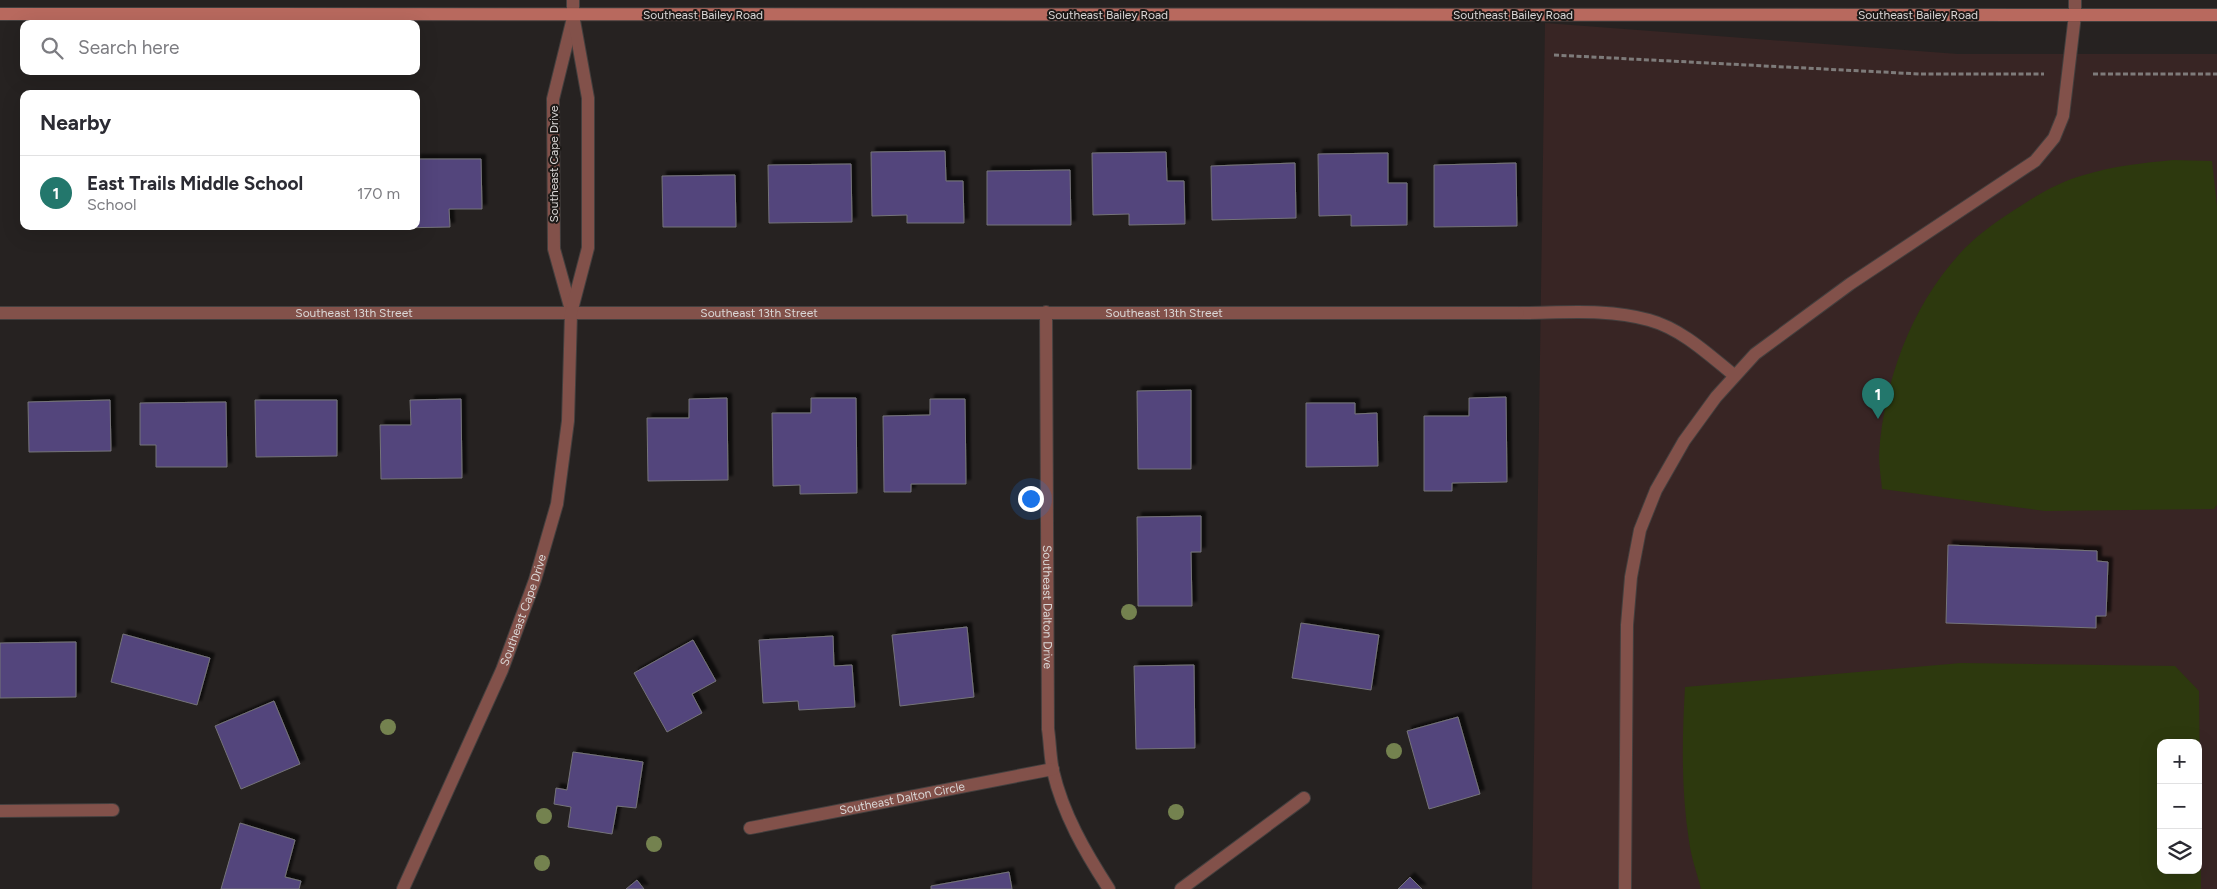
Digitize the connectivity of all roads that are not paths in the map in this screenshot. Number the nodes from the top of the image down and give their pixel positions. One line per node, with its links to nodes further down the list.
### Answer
1 (573, 0): 4 (street, Southeast Cape Drive)
2 (2075, 0): 5 (street)
3 (0, 14): 4 (main road, Southeast Bailey Road)
4 (573, 15): 5 (main road, Southeast Bailey Road); 9 (street, Southeast Cape Drive); 9 (street, Southeast Cape Drive)
5 (2075, 15): 6 (main road, Southeast Bailey Road); 10 (street)
6 (2217, 15)
7 (1046, 312): 9 (street, Southeast 13th Street); 10 (street, Southeast 13th Street); 11 (street, Southeast Dalton Drive)
8 (0, 313): 9 (street, Southeast 13th Street)
9 (571, 313): 16 (street, Southeast Cape Drive)
10 (1735, 376): 19 (street)
11 (1053, 769): 15 (street, Southeast Dalton Circle); 17 (street, Southeast Dalton Drive)
12 (1304, 798): 18 (street)
13 (113, 810): 14 (street)
14 (0, 811)
15 (750, 828)
16 (403, 889)
17 (1109, 889)
18 (1180, 889)
19 (1625, 889)

